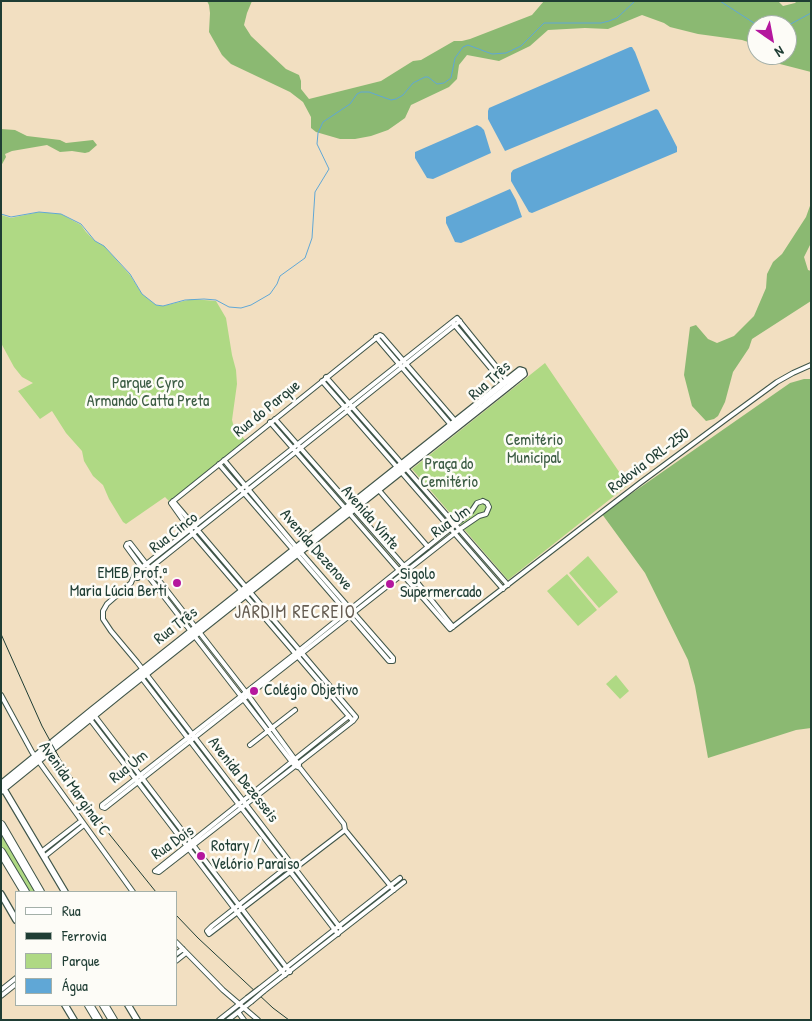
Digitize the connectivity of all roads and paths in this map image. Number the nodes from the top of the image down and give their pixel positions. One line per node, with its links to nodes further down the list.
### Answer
1 (453, 323): 2 (street, Rua Cinco); 6 (street); 6 (street, Rua Cinco)
2 (403, 364): 4 (street, Rua do Parque); 7 (street, Rua Cinco); 10 (street)
3 (811, 366): 46 (street, Rodovia ORL-250)
4 (326, 377): 5 (street, Rua do Parque); 7 (street)
5 (322, 381): 7 (street); 8 (street, Rua do Parque)
6 (507, 384): 10 (street, Rua Três)
7 (348, 407): 11 (street, Rua Cinco); 13 (street, Rua Cinco); 17 (street); 18 (street)
8 (275, 419): 9 (street, Rua do Parque); 11 (street, Avenida Vinte)
9 (270, 422): 12 (street, Avenida Vinte); 15 (street, Rua do Parque)
10 (455, 426): 17 (street, Rua Três)
11 (297, 444): 12 (street, Rua Cinco); 13 (street, Avenida Vinte)
12 (292, 448): 14 (street, Avenida Vinte); 19 (street, Rua Cinco)
13 (301, 448): 14 (street, Rua Cinco); 25 (street, Avenida Vinte)
14 (296, 452): 22 (street, Rua Cinco); 25 (street, Avenida Vinte)
15 (224, 460): 16 (street, Rua do Parque); 19 (street, Avenida Dezenove)
16 (219, 464): 21 (street, Avenida Dezenove); 24 (street, Rua do Parque)
17 (405, 466): 18 (street, Rua Três); 28 (street)
18 (399, 471): 20 (street, Rua Três); 30 (street)
19 (245, 486): 21 (street, Rua Cinco); 22 (street, Avenida Dezenove)
20 (377, 488): 25 (street, Rua Três); 34 (street)
21 (241, 489): 23 (street, Avenida Dezenove); 29 (street, Rua Cinco)
22 (248, 490): 23 (street, Rua Cinco); 26 (street, Avenida Dezenove)
23 (244, 494): 27 (street, Avenida Dezenove); 29 (street, Rua Cinco)
24 (172, 502): 29 (street); 32 (street)
25 (350, 509): 35 (street, Rua Três); 37 (street, Avenida Vinte); 41 (street, Avenida Vinte)
26 (265, 510): 27 (street); 35 (street, Avenida Dezenove)
27 (261, 513): 35 (street, Avenida Dezenove)
28 (456, 524): 30 (street, Rua Um); 31 (street); 31 (street, Rua Um)
29 (195, 529): 32 (street, Rua Cinco); 40 (street)
30 (451, 529): 33 (street); 34 (street, Rua Um)
31 (460, 529): 33 (street, Rua Um); 46 (street)
32 (191, 532): 36 (street, Rua Cinco); 39 (street, Rua Cinco); 40 (street)
33 (455, 533): 42 (street, Rua Um); 47 (street)
34 (428, 547): 37 (street, Rua Um)
35 (297, 551): 48 (street, Rua Três); 49 (street, Avenida Dezenove)
36 (146, 564): 38 (street, Rua Cinco); 38 (street); 39 (street)
37 (404, 566): 41 (street, Rua Um); 42 (street, Avenida Vinte)
38 (142, 568): 43 (street); 45 (street, Rua Cinco)
39 (150, 569): 43 (street, Rua Cinco); 51 (street)
40 (228, 570): 48 (street)
41 (399, 570): 44 (street, Avenida Vinte); 49 (street, Rua Um)
42 (407, 570): 44 (street, Rua Um); 50 (street, Avenida Vinte)
43 (145, 572): 45 (street, Rua Cinco); 51 (street)
44 (403, 574): 49 (street, Rua Um); 50 (street, Avenida Vinte)
45 (134, 578): 53 (street)
46 (508, 585): 47 (street)
47 (502, 589): 50 (street)
48 (246, 592): 51 (street, Rua Três); 52 (street)
49 (350, 612): 49 (street, Avenida Dezenove); 52 (street, Rua Um)
50 (452, 628)
51 (195, 632): 53 (street, Rua Três); 54 (street); 56 (street)
52 (299, 653): 54 (street, Rua Um); 59 (street)
53 (142, 674): 58 (street, Rua Três); 62 (street, Avenida Dezesseis); 63 (street, Avenida Dezesseis)
54 (247, 693): 56 (street, Rua Um); 60 (street)
55 (1, 695): 65 (street, Avenida Marginal C)
56 (242, 697): 61 (street); 62 (street, Rua Um)
57 (294, 710): 60 (street)
58 (90, 715): 65 (street, Rua Três); 70 (street); 71 (street)
59 (352, 715): 66 (street, Rua Dois); 68 (street, Rua Dois)
60 (272, 727): 61 (street); 66 (street)
61 (268, 731): 64 (street); 67 (street)
62 (193, 736): 63 (street, Rua Um); 73 (street, Avenida Dezesseis)
63 (189, 739): 70 (street, Rua Um); 73 (street, Avenida Dezesseis)
64 (250, 744)
65 (36, 758): 72 (street, Rua Três); 74 (street, Avenida Marginal C)
66 (296, 758): 67 (street, Rua Dois); 68 (street)
67 (292, 762): 69 (street); 73 (street, Rua Dois)
68 (299, 763): 69 (street, Rua Dois)
69 (297, 767): 73 (street, Rua Dois); 76 (street)
70 (141, 777): 71 (street, Rua Um); 77 (street)
71 (137, 780): 71 (street, Rua Um); 77 (street)
72 (2, 786): 79 (street)
73 (243, 804): 77 (street, Rua Dois); 80 (street, Avenida Dezesseis); 81 (street, Avenida Dezesseis)
74 (82, 823): 79 (street); 90 (street, Avenida Marginal C)
75 (1, 825): 88 (highway)
76 (346, 830): 82 (street); 86 (street)
77 (189, 846): 77 (street, Rua Dois); 92 (street); 93 (street)
78 (1, 852): 87 (highway)
79 (43, 854): 89 (street)
80 (292, 864): 81 (street); 82 (street, Avenida Dezesseis)
81 (287, 867): 83 (street, Avenida Dezesseis); 92 (street)
82 (295, 868): 83 (street); 97 (street, Avenida Dezesseis)
83 (291, 872): 94 (street); 99 (street, Avenida Dezesseis)
84 (400, 878): 86 (street)
85 (404, 882): 86 (street)
86 (390, 889): 97 (street); 100 (street)
87 (23, 891)
88 (39, 891)
89 (63, 891)
90 (132, 891)
91 (1, 894): 95 (street)
92 (239, 905): 93 (street); 94 (street)
93 (234, 908): 94 (street); 96 (street)
94 (240, 911): 98 (street); 107 (street); 109 (street)
95 (15, 918)
96 (212, 926): 98 (street); 98 (street)
97 (339, 926): 99 (street); 100 (street, Avenida Dezesseis)
98 (216, 930)
99 (335, 930): 101 (street, Avenida Dezesseis); 107 (street)
100 (342, 930): 101 (street)
101 (338, 934): 108 (street)
102 (178, 944): 103 (street)
103 (183, 949): 104 (street); 105 (street)
104 (178, 953)
105 (186, 953): 106 (street); 114 (street)
106 (178, 959)
107 (286, 967): 108 (street); 109 (street)
108 (290, 972): 109 (street)
109 (283, 973): 114 (street, bridge); 119 (street, bridge)
110 (15, 979): 112 (street)
111 (15, 985): 113 (street)
112 (1, 990)
113 (1, 996)
114 (239, 1004): 119 (street); 120 (street)
115 (66, 1006): 122 (street)
116 (90, 1006): 123 (highway)
117 (105, 1006): 124 (highway)
118 (129, 1006): 125 (street)
119 (243, 1008): 121 (street); 130 (street)
120 (233, 1009): 121 (street); 126 (street)
121 (236, 1013): 127 (street); 128 (street); 129 (street)
122 (74, 1020)
123 (98, 1020)
124 (113, 1020)
125 (137, 1020)
126 (220, 1020)
127 (228, 1020)
128 (239, 1020)
129 (244, 1020)
130 (258, 1020)

